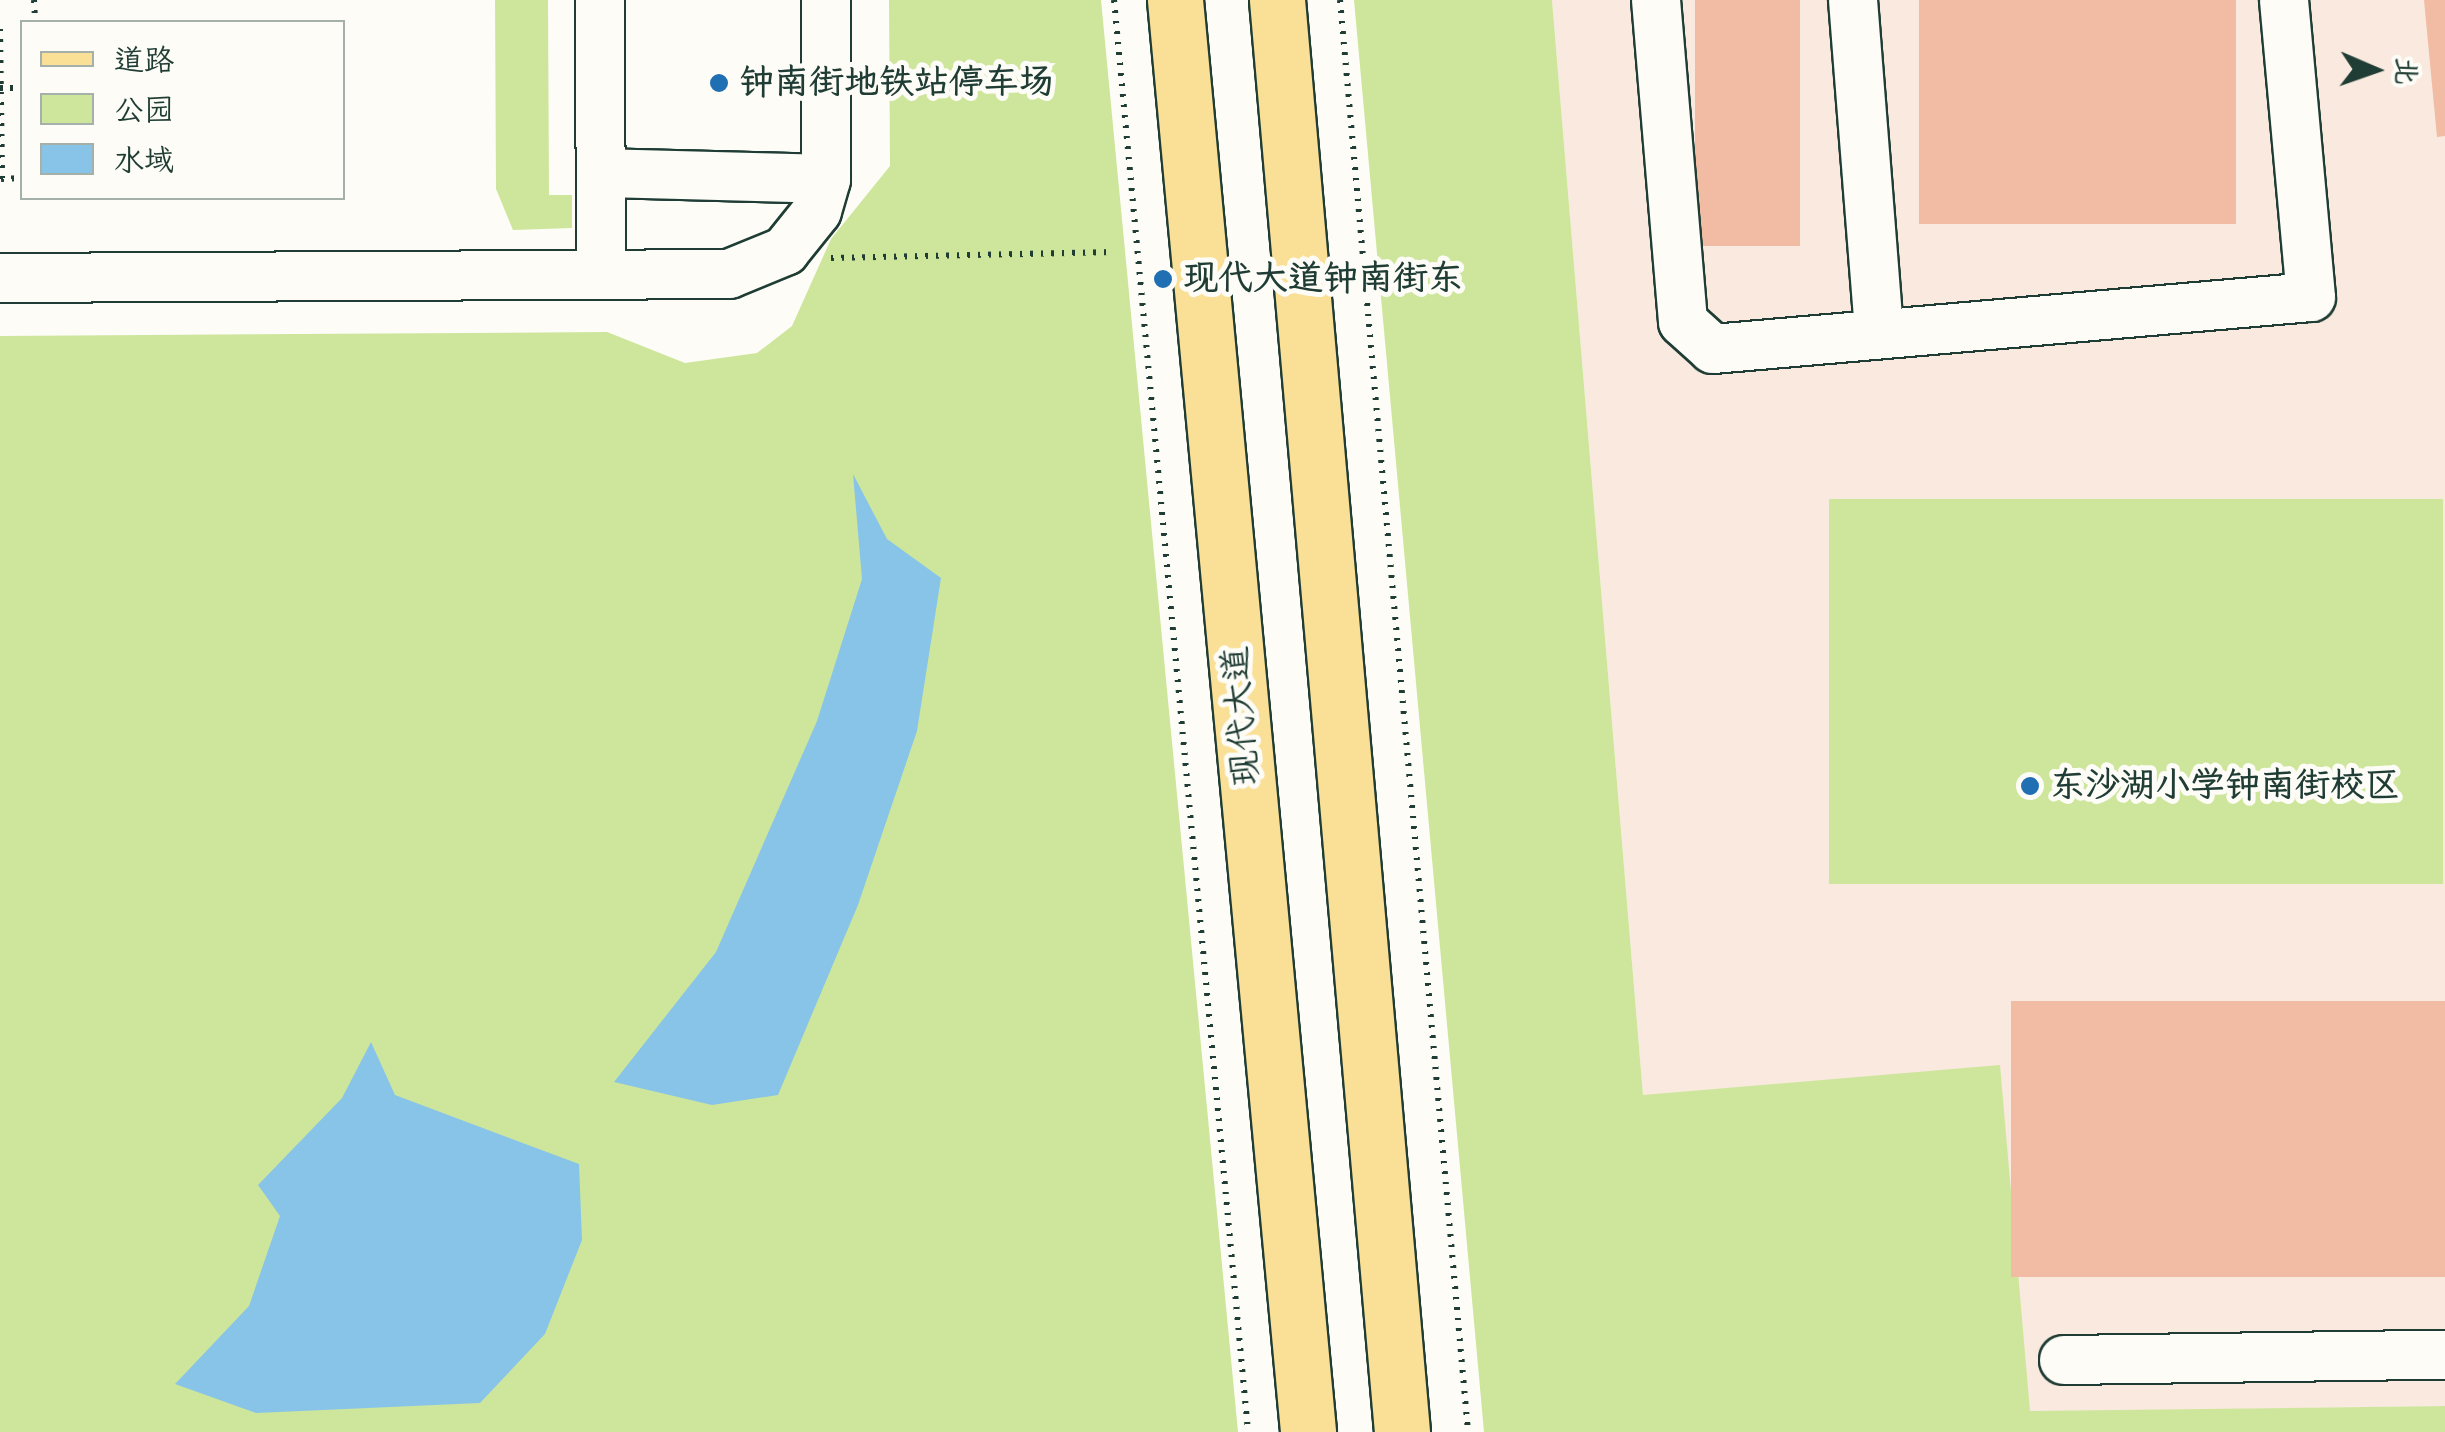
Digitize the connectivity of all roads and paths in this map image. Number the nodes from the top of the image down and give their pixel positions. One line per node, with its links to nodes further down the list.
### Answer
1 (600, 0): 12 (lane)
2 (826, 0): 14 (lane)
3 (1114, 0): 22 (path)
4 (1175, 0): 23 (main road, 现代大道)
5 (1277, 0): 24 (main road)
6 (1340, 0): 25 (path)
7 (1656, 0): 19 (lane)
8 (1853, 0): 19 (lane)
9 (2284, 0): 19 (lane)
10 (0, 29): 11 (path)
11 (0, 88): 13 (path)
12 (602, 173): 14 (lane); 17 (lane)
13 (1, 179)
14 (826, 179): 15 (lane)
15 (801, 235): 16 (path); 17 (lane)
16 (1114, 252)
17 (602, 275): 18 (lane)
18 (0, 278)
19 (1879, 334)
20 (2445, 1355): 21 (lane)
21 (2064, 1360)
22 (1248, 1432)
23 (1308, 1432)
24 (1402, 1432)
25 (1468, 1432)

